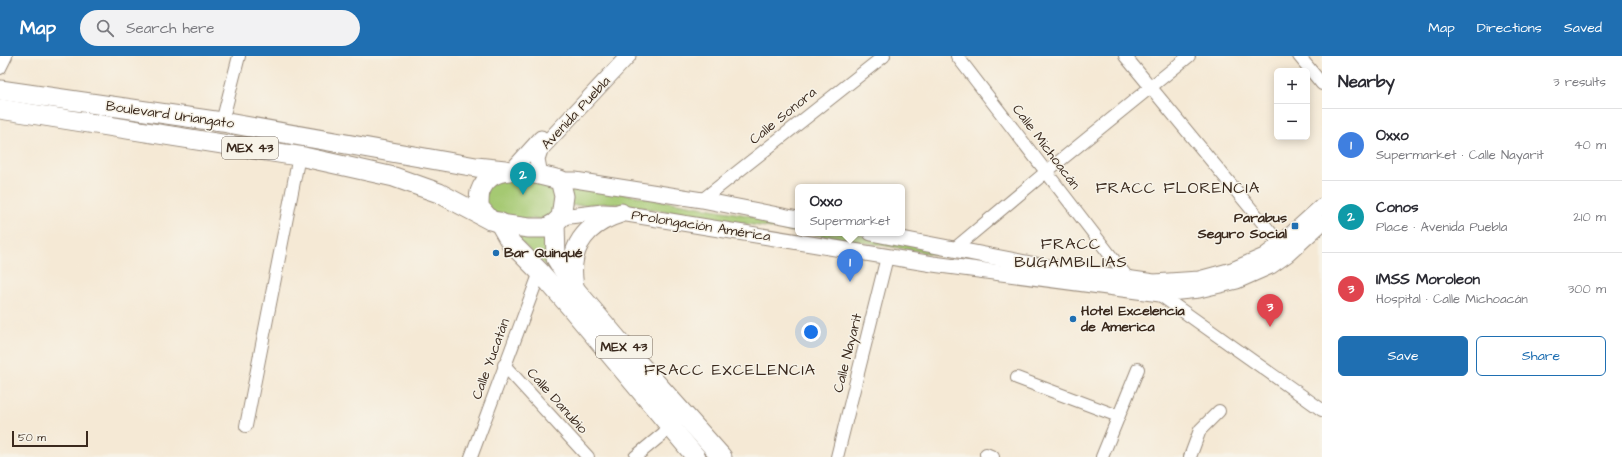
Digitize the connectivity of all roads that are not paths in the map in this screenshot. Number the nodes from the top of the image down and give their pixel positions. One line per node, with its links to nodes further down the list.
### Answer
1 (6, 56): 10 (street)
2 (239, 56): 15 (street)
3 (616, 56): 17 (street, Avenida Puebla)
4 (628, 56): 19 (street, Avenida Puebla)
5 (884, 56): 21 (street, Calle Sonora)
6 (957, 56): 18 (street, Calle Michoacán)
7 (1125, 56): 12 (street)
8 (1189, 56): 12 (street)
9 (1299, 56): 11 (street)
10 (0, 68)
11 (1322, 84)
12 (1151, 88): 18 (street); 30 (street)
13 (0, 90): 15 (main road, Boulevard Uriangato / MEX 43)
14 (0, 109): 16 (main road, Boulevard Uriangato / MEX 43)
15 (222, 122): 17 (main road, Boulevard Uriangato / MEX 43)
16 (299, 156): 26 (main road, Boulevard Uriangato / MEX 43); 44 (street)
17 (508, 170): 19 (main road, MEX 43); 26 (main road, MEX 43)
18 (1046, 172): 29 (street); 34 (street, Calle Michoacán)
19 (540, 175): 20 (main road, MEX 43)
20 (560, 180): 21 (street, Prolongación América); 25 (main road, MEX 43)
21 (702, 200): 24 (street, Prolongación América)
22 (1322, 206): 30 (street, Prolongación América)
23 (621, 212): 25 (street, Prolongación América); 31 (street, Prolongación América); 35 (main road)
24 (795, 217)
25 (558, 220): 26 (main road, MEX 43); 35 (main road, MEX 43)
26 (494, 221): 33 (main road, MEX 43)
27 (1322, 224): 30 (street, Prolongación América)
28 (887, 236): 29 (street, Prolongación América)
29 (954, 249): 32 (street); 34 (street, Prolongación América)
30 (1284, 249): 34 (street, Prolongación América); 36 (street, Prolongación América)
31 (887, 257): 32 (street, Prolongación América); 50 (street, Calle Nayarit)
32 (933, 264): 36 (street, Prolongación América)
33 (540, 272): 37 (street, Calle Yucatán); 43 (main road, MEX 43)
34 (1127, 277): 36 (street, Calle Michoacán)
35 (574, 288): 43 (main road, MEX 43)
36 (1160, 294): 40 (street, Calle Michoacán)
37 (504, 365): 45 (street, Calle Yucatán); 46 (street, Calle Danubio)
38 (1138, 369): 42 (street)
39 (1017, 378): 42 (street)
40 (1322, 410)
41 (1219, 411): 52 (street)
42 (1118, 416): 51 (street)
43 (678, 422): 47 (street); 48 (main road, MEX 43); 49 (main road, MEX 43)
44 (246, 426)
45 (471, 457)
46 (588, 457)
47 (635, 457)
48 (696, 457)
49 (722, 457)
50 (837, 457)
51 (1102, 457)
52 (1190, 457)

